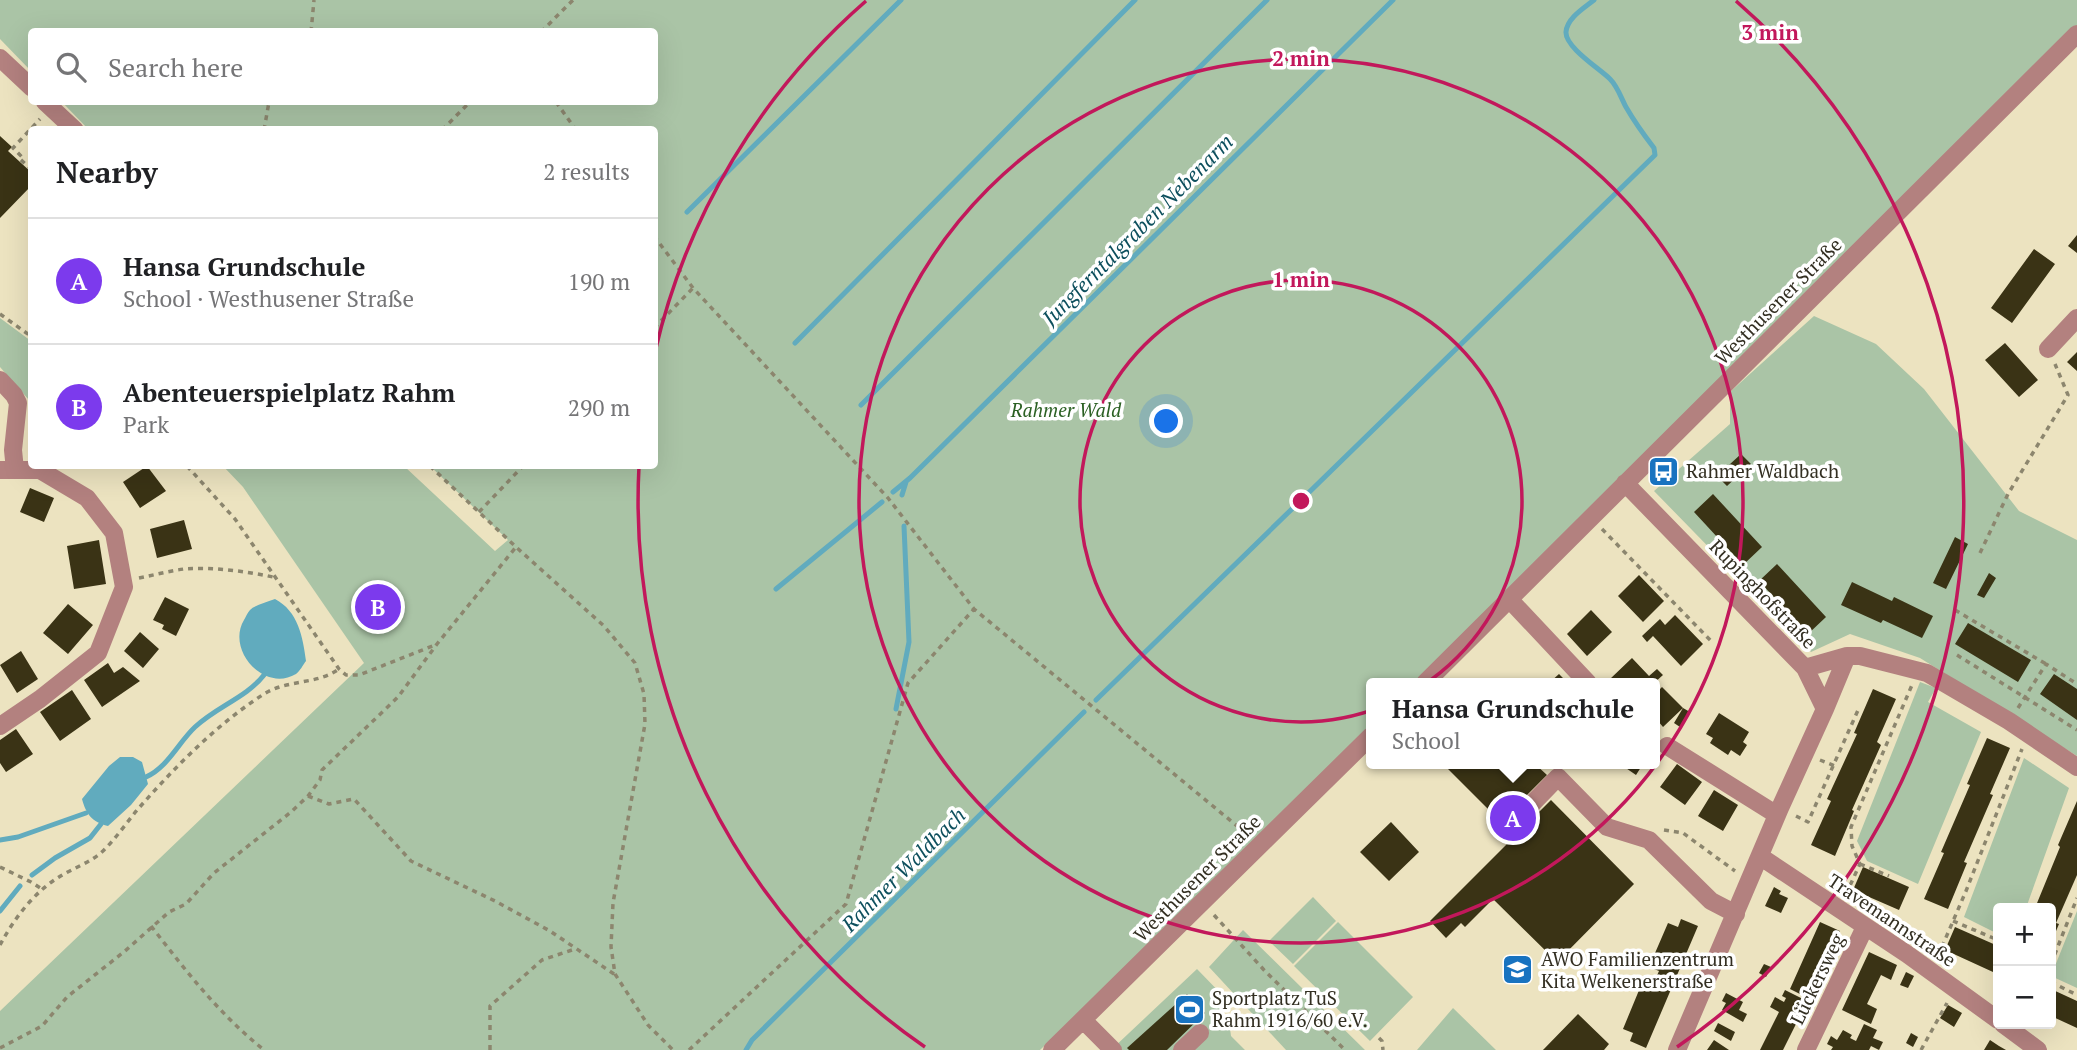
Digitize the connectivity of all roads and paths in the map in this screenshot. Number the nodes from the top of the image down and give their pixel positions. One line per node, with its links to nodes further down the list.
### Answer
1 (314, 0): 3 (path)
2 (573, 0): 4 (path)
3 (311, 28)
4 (545, 28)
5 (2077, 34): 32 (street, Westhusener Straße)
6 (0, 58): 7 (street)
7 (28, 84)
8 (47, 105): 13 (path)
9 (49, 105): 14 (street)
10 (268, 105): 15 (path)
11 (467, 105): 16 (path)
12 (558, 105): 17 (path)
13 (30, 126)
14 (71, 126)
15 (265, 126)
16 (446, 126)
17 (573, 126)
18 (28, 129): 19 (path)
19 (28, 166)
20 (658, 241): 21 (path)
21 (693, 288): 24 (path); 40 (path)
22 (0, 314): 25 (path)
23 (2077, 318): 26 (street)
24 (658, 324)
25 (28, 334)
26 (2048, 349): 36 (path)
27 (0, 380): 31 (street)
28 (190, 469): 37 (path)
29 (433, 469): 33 (path)
30 (520, 469): 33 (path)
31 (7, 470): 38 (street)
32 (1625, 483): 34 (street, Westhusener Straße); 47 (street, Rupinghofstraße)
33 (479, 512): 35 (path)
34 (1591, 518): 39 (street, Westhusener Straße); 42 (path)
35 (516, 547): 43 (path); 86 (path)
36 (1980, 553)
37 (275, 578): 38 (path); 48 (path)
38 (122, 581): 57 (street)
39 (1510, 600): 50 (street, Westhusener Straße); 51 (street)
40 (974, 609): 67 (path); 99 (path)
41 (1955, 610): 46 (path)
42 (1712, 642)
43 (437, 644): 48 (path); 63 (path)
44 (1956, 655): 53 (path)
45 (1847, 656): 47 (street, Rupinghofstraße); 49 (street, Rupinghofstraße); 55 (street)
46 (2046, 664): 52 (path); 53 (path)
47 (1805, 668): 55 (street)
48 (339, 669): 73 (path)
49 (1918, 670): 56 (street, Rupinghofstraße); 69 (path)
50 (1430, 678)
51 (1583, 678)
52 (2077, 684)
53 (2025, 697): 56 (path); 58 (path)
54 (1859, 708): 65 (path)
55 (1825, 709): 65 (street)
56 (2009, 721): 59 (street, Rupinghofstraße)
57 (0, 726)
58 (2077, 730)
59 (2028, 734): 62 (street, Rupinghofstraße); 78 (path)
60 (1366, 741): 67 (street, Westhusener Straße)
61 (1667, 746): 65 (street)
62 (2077, 767)
63 (308, 796): 79 (path); 83 (path)
64 (1525, 811): 77 (street)
65 (1778, 812): 68 (street)
66 (1660, 829): 72 (path)
67 (1260, 846): 75 (street, Westhusener Straße)
68 (1761, 857): 72 (street); 76 (street, Travemannstraße)
69 (1860, 864): 71 (path); 76 (path)
70 (0, 867): 73 (path)
71 (1889, 876)
72 (1750, 882): 77 (street)
73 (42, 889): 82 (path)
74 (2077, 898): 84 (path)
75 (1203, 903): 91 (street, Westhusener Straße); 103 (path)
76 (1839, 909): 80 (street, Travemannstraße)
77 (1736, 914): 105 (street)
78 (1953, 920): 81 (path); 85 (path)
79 (151, 926): 95 (path); 96 (path)
80 (1866, 927): 85 (street, Travemannstraße); 106 (street, Lückersweg)
81 (1993, 938)
82 (0, 945)
83 (576, 948): 86 (path); 97 (path)
84 (2056, 951)
85 (1931, 971): 88 (street, Travemannstraße)
86 (615, 974): 98 (path)
87 (2056, 984): 89 (path)
88 (1954, 989): 90 (street, Travemannstraße); 107 (path)
89 (2077, 995)
90 (1993, 1016)
91 (1083, 1020): 100 (street, Westhusener Straße); 101 (street)
92 (2010, 1029): 108 (street)
93 (1200, 1032): 102 (street)
94 (1379, 1038): 104 (path)
95 (0, 1048)
96 (264, 1050)
97 (490, 1050)
98 (673, 1050)
99 (689, 1050)
100 (1052, 1050)
101 (1113, 1050)
102 (1182, 1050)
103 (1345, 1050)
104 (1383, 1050)
105 (1678, 1050)
106 (1806, 1050)
107 (1921, 1050)
108 (2038, 1050)

